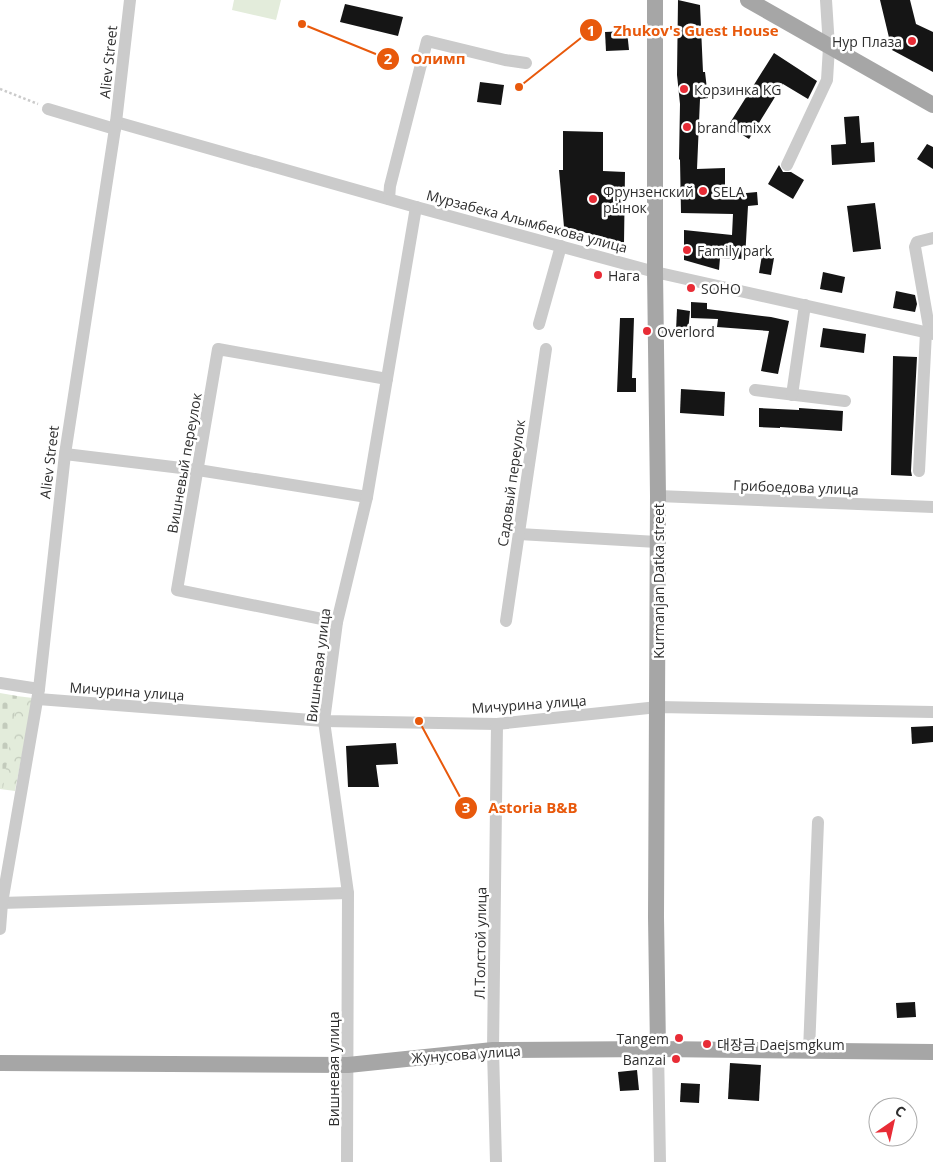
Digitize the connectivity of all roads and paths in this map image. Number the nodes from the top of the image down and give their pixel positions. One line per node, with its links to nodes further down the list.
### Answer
1 (130, 0): 10 (street, Aliev Street)
2 (655, 0): 16 (main road, Kurmanjan Datka street)
3 (748, 0): 5 (main road)
4 (826, 0): 5 (street)
5 (829, 47): 8 (main road); 11 (street)
6 (526, 63): 12 (street)
7 (0, 90): 9 (path)
8 (933, 105)
9 (48, 109): 10 (street, Мурзабека Алымбекова улица)
10 (116, 125): 12 (street, Мурзабека Алымбекова улица); 25 (street, Aliev Street)
11 (787, 165)
12 (389, 200): 13 (street, Мурзабека Алымбекова улица)
13 (416, 207): 15 (street, Мурзабека Алымбекова улица); 21 (street, Вишневая улица)
14 (933, 238): 19 (street)
15 (561, 246): 16 (street, Мурзабека Алымбекова улица); 18 (street)
16 (655, 272): 17 (street, Мурзабека Алымбекова улица); 28 (main road, Kurmanjan Datka street)
17 (805, 305): 19 (street, Мурзабека Алымбекова улица); 23 (street)
18 (539, 324)
19 (929, 333): 27 (street)
20 (546, 349): 31 (street, Садовый переулок)
21 (387, 379): 26 (street, Вишневый переулок); 29 (street, Вишневая улица)
22 (755, 390): 23 (street)
23 (792, 395): 24 (street)
24 (845, 401)
25 (65, 454): 26 (street); 36 (street, Aliev Street)
26 (198, 470): 29 (street); 34 (street, Вишневый переулок)
27 (919, 471)
28 (658, 496): 30 (street, Грибоедова улица); 32 (main road, Kurmanjan Datka street)
29 (367, 497): 34 (street, Вишневая улица)
30 (933, 507)
31 (519, 534): 32 (street); 33 (street, Садовый переулок)
32 (657, 542): 37 (main road, Kurmanjan Datka street)
33 (506, 621)
34 (337, 622): 39 (street, Вишневая улица)
35 (0, 683): 36 (street, Мичурина улица)
36 (38, 694): 39 (street, Мичурина улица); 43 (street, Aliev Street)
37 (658, 707): 38 (street, Мичурина улица); 40 (street, Мичурина улица); 45 (main road, Kurmanjan Datka street)
38 (933, 712)
39 (324, 721): 40 (street, Мичурина улица); 42 (street, Вишневая улица)
40 (497, 724): 46 (street, Л.Толстой улица)
41 (818, 822): 47 (street)
42 (348, 893): 43 (street); 50 (street, Вишневая улица)
43 (1, 903): 44 (street, Aliev Street)
44 (0, 929)
45 (658, 1049): 46 (main road, Жунусова улица); 47 (main road, Жунусова улица); 53 (street, Kurmanjan Datka street)
46 (494, 1050): 50 (main road, Жунусова улица); 52 (street, Л.Толстой улица)
47 (809, 1051): 48 (main road, Жунусова улица)
48 (933, 1052)
49 (0, 1063): 50 (main road, Жунусова улица)
50 (348, 1065): 51 (street, Вишневая улица)
51 (347, 1162)
52 (496, 1162)
53 (660, 1162)

